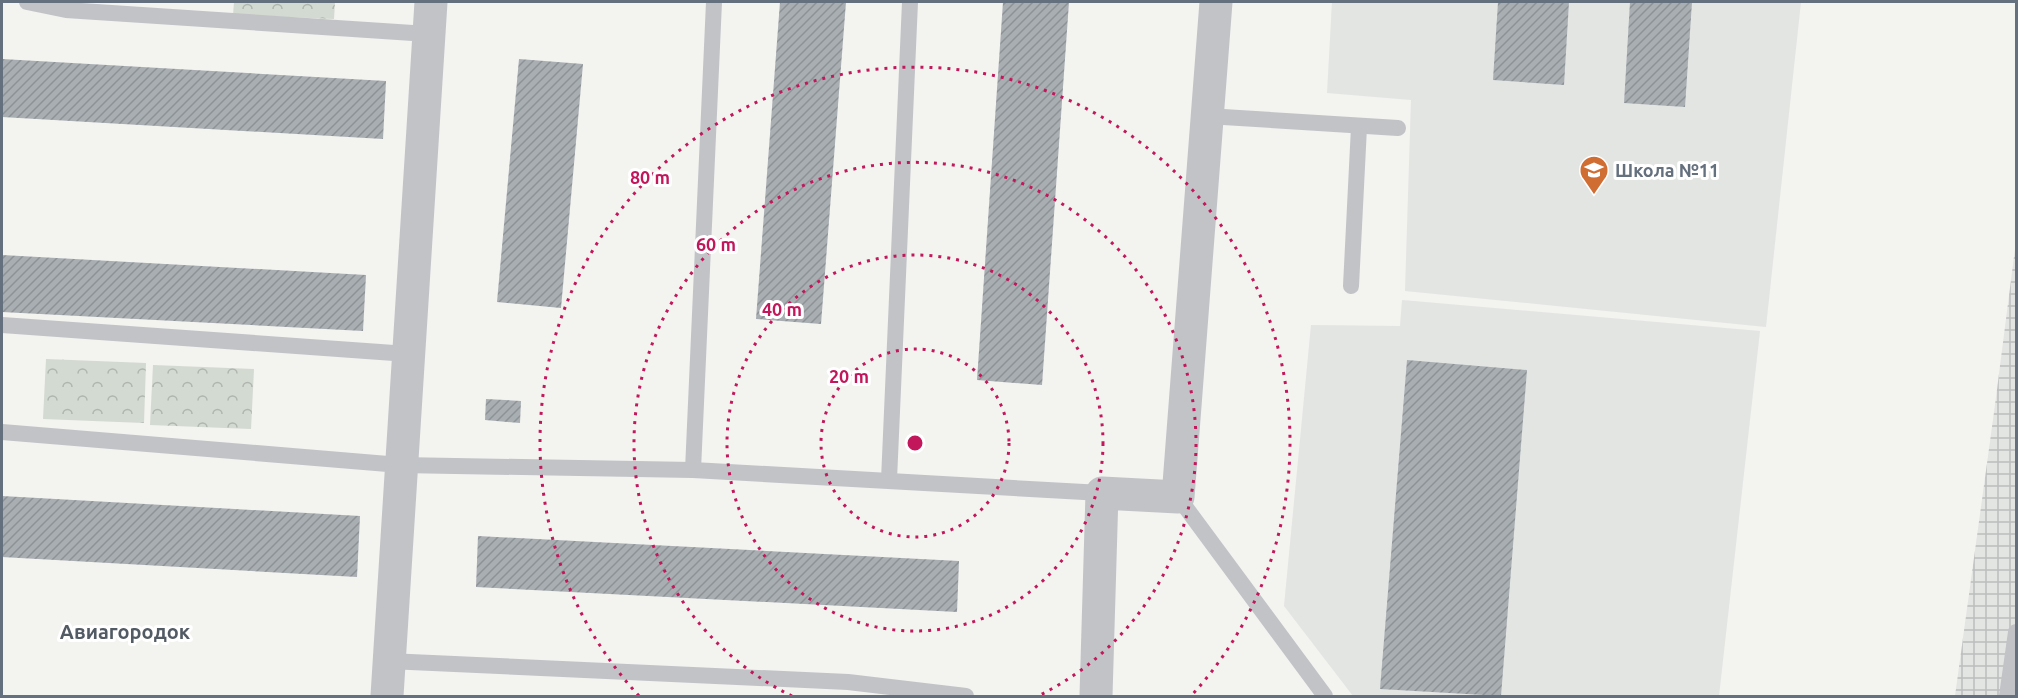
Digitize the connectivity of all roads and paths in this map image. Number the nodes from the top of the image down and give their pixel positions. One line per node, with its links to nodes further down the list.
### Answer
1 (27, 2): 6 (lane)
2 (431, 2): 6 (street)
3 (714, 2): 15 (lane)
4 (910, 2): 16 (lane)
5 (1216, 2): 7 (street)
6 (428, 34): 12 (street)
7 (1207, 116): 8 (lane); 18 (street)
8 (1359, 127): 9 (lane); 10 (lane)
9 (1398, 128)
10 (1351, 286)
11 (2, 326): 12 (lane)
12 (408, 354): 14 (street)
13 (2, 432): 14 (lane)
14 (400, 465): 15 (lane); 20 (street)
15 (693, 470): 16 (lane)
16 (889, 480): 17 (lane)
17 (1102, 493): 18 (street); 24 (street)
18 (1178, 497): 25 (lane)
19 (2016, 632): 26 (lane)
20 (388, 661): 21 (lane); 22 (street)
21 (847, 689): 23 (lane)
22 (387, 696)
23 (966, 696)
24 (1096, 696)
25 (1325, 696)
26 (2007, 696)

